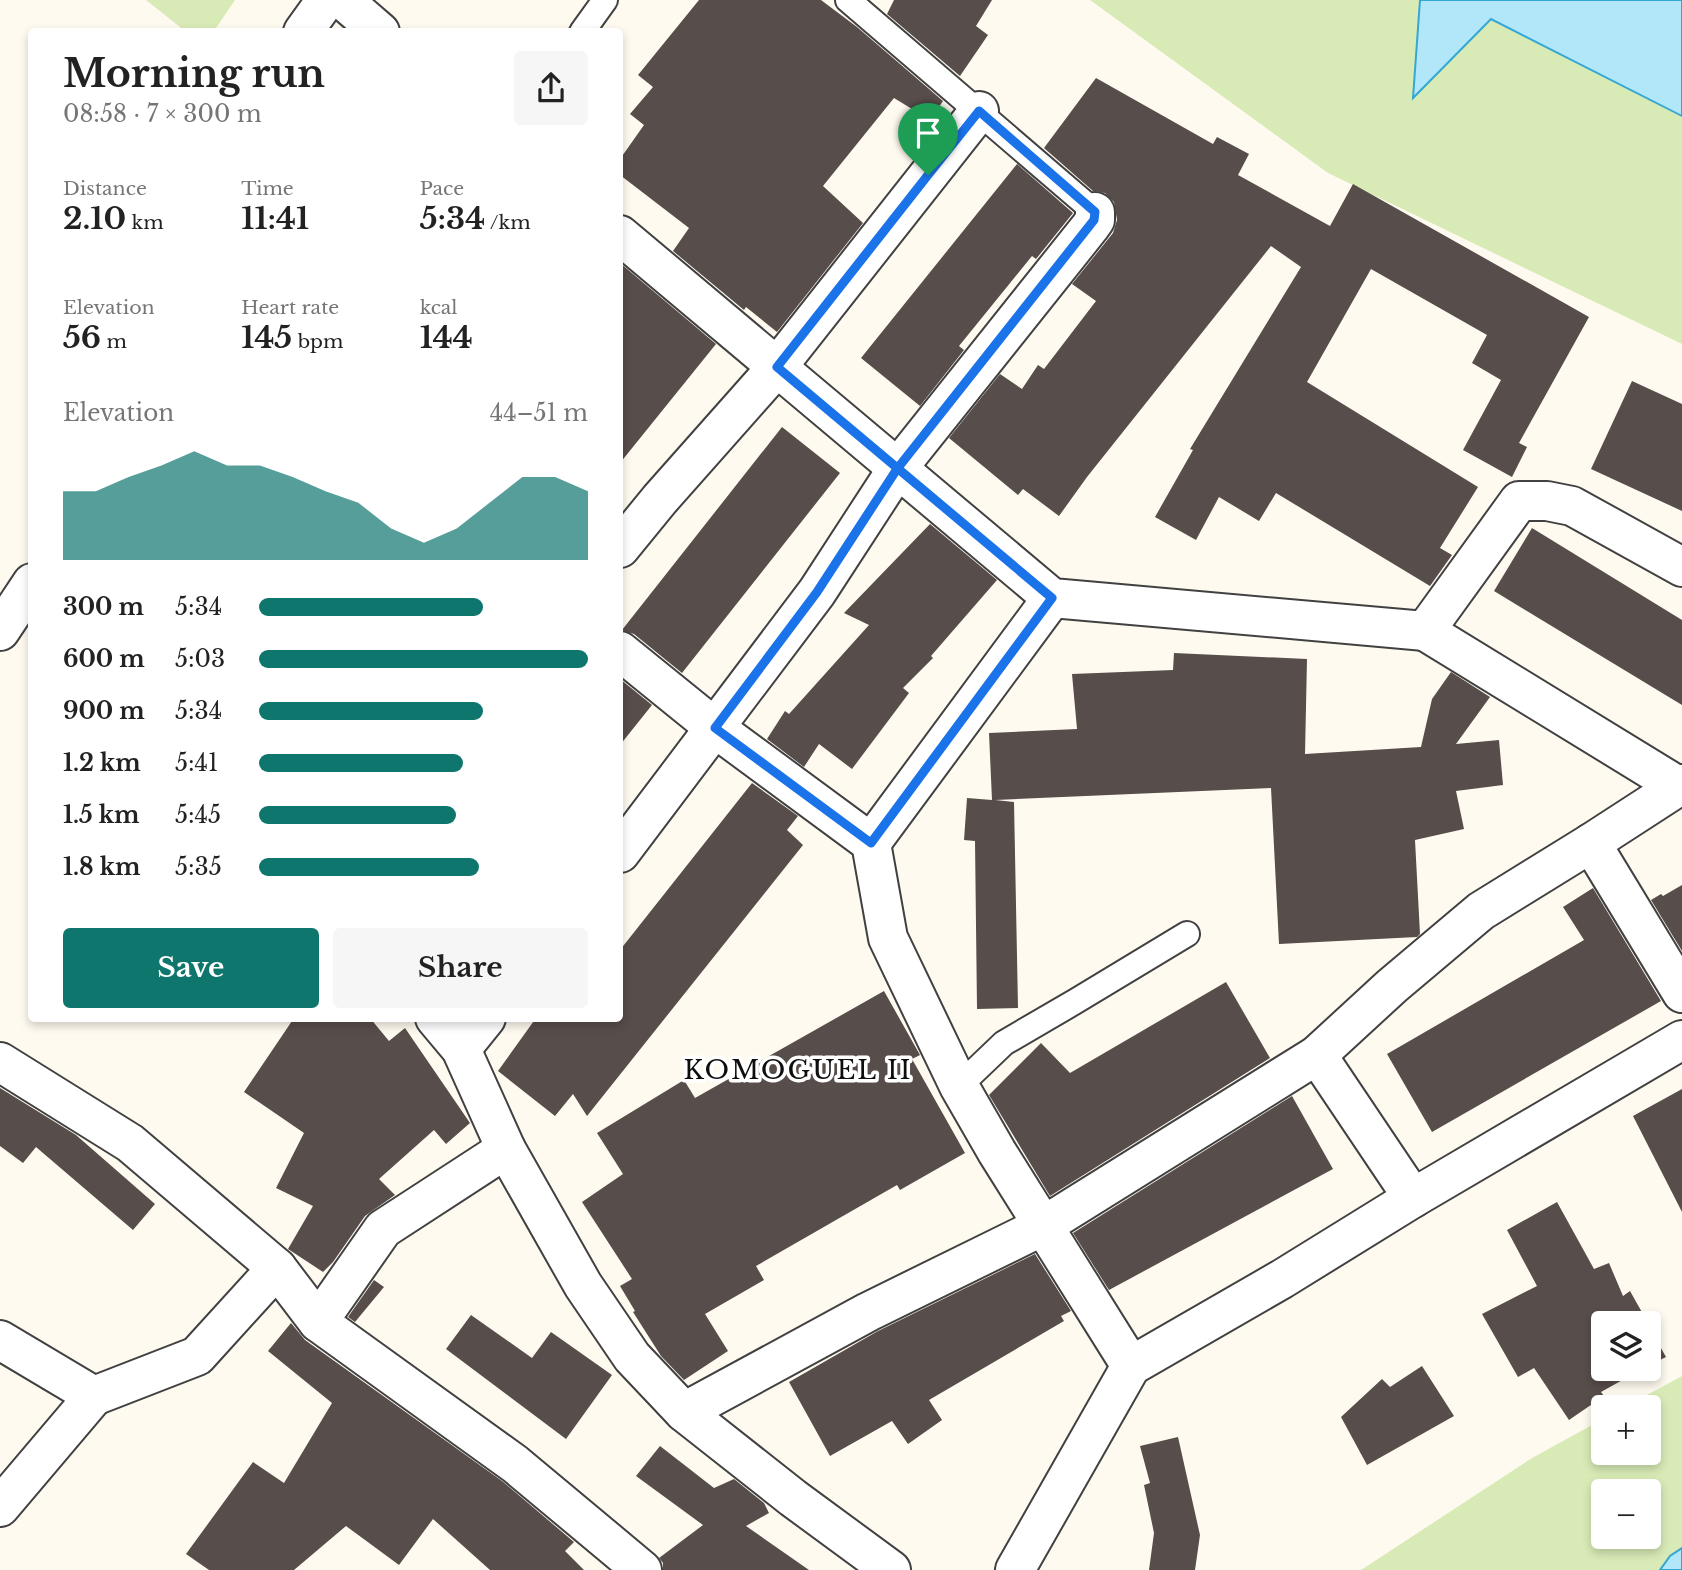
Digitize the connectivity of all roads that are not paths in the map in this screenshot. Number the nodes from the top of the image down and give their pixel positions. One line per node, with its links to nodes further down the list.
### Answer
1 (326, 0): 5 (street)
2 (343, 0): 6 (street)
3 (605, 0): 7 (lane)
4 (848, 0): 8 (lane)
5 (306, 28)
6 (375, 28)
7 (585, 28)
8 (979, 111): 9 (lane); 11 (street)
9 (1095, 212): 12 (street)
10 (623, 238): 11 (street)
11 (777, 367): 12 (street); 13 (street)
12 (897, 469): 16 (street); 20 (street)
13 (623, 544)
14 (1682, 567): 18 (street)
15 (28, 589): 17 (street)
16 (1052, 598): 18 (street); 22 (street)
17 (0, 631)
18 (1425, 631): 21 (street)
19 (623, 653): 20 (street)
20 (715, 728): 22 (street); 24 (street)
21 (1680, 785): 23 (street)
22 (871, 843): 33 (street)
23 (1591, 843): 26 (street); 31 (street)
24 (623, 849)
25 (1187, 934): 33 (lane)
26 (1682, 993)
27 (438, 1022): 30 (street)
28 (483, 1022): 30 (street)
29 (1682, 1040): 35 (street)
30 (461, 1049): 34 (street)
31 (1317, 1055): 35 (street); 36 (street)
32 (0, 1062): 37 (street)
33 (960, 1086): 36 (street)
34 (506, 1149): 38 (street); 42 (street)
35 (1413, 1198): 40 (street)
36 (1043, 1226): 40 (street); 42 (street)
37 (277, 1268): 38 (street); 41 (street)
38 (318, 1322): 44 (street)
39 (0, 1340): 41 (street)
40 (1131, 1366): 46 (street)
41 (94, 1396): 43 (street)
42 (684, 1412): 45 (street)
43 (0, 1507)
44 (642, 1570)
45 (891, 1570)
46 (1015, 1570)

